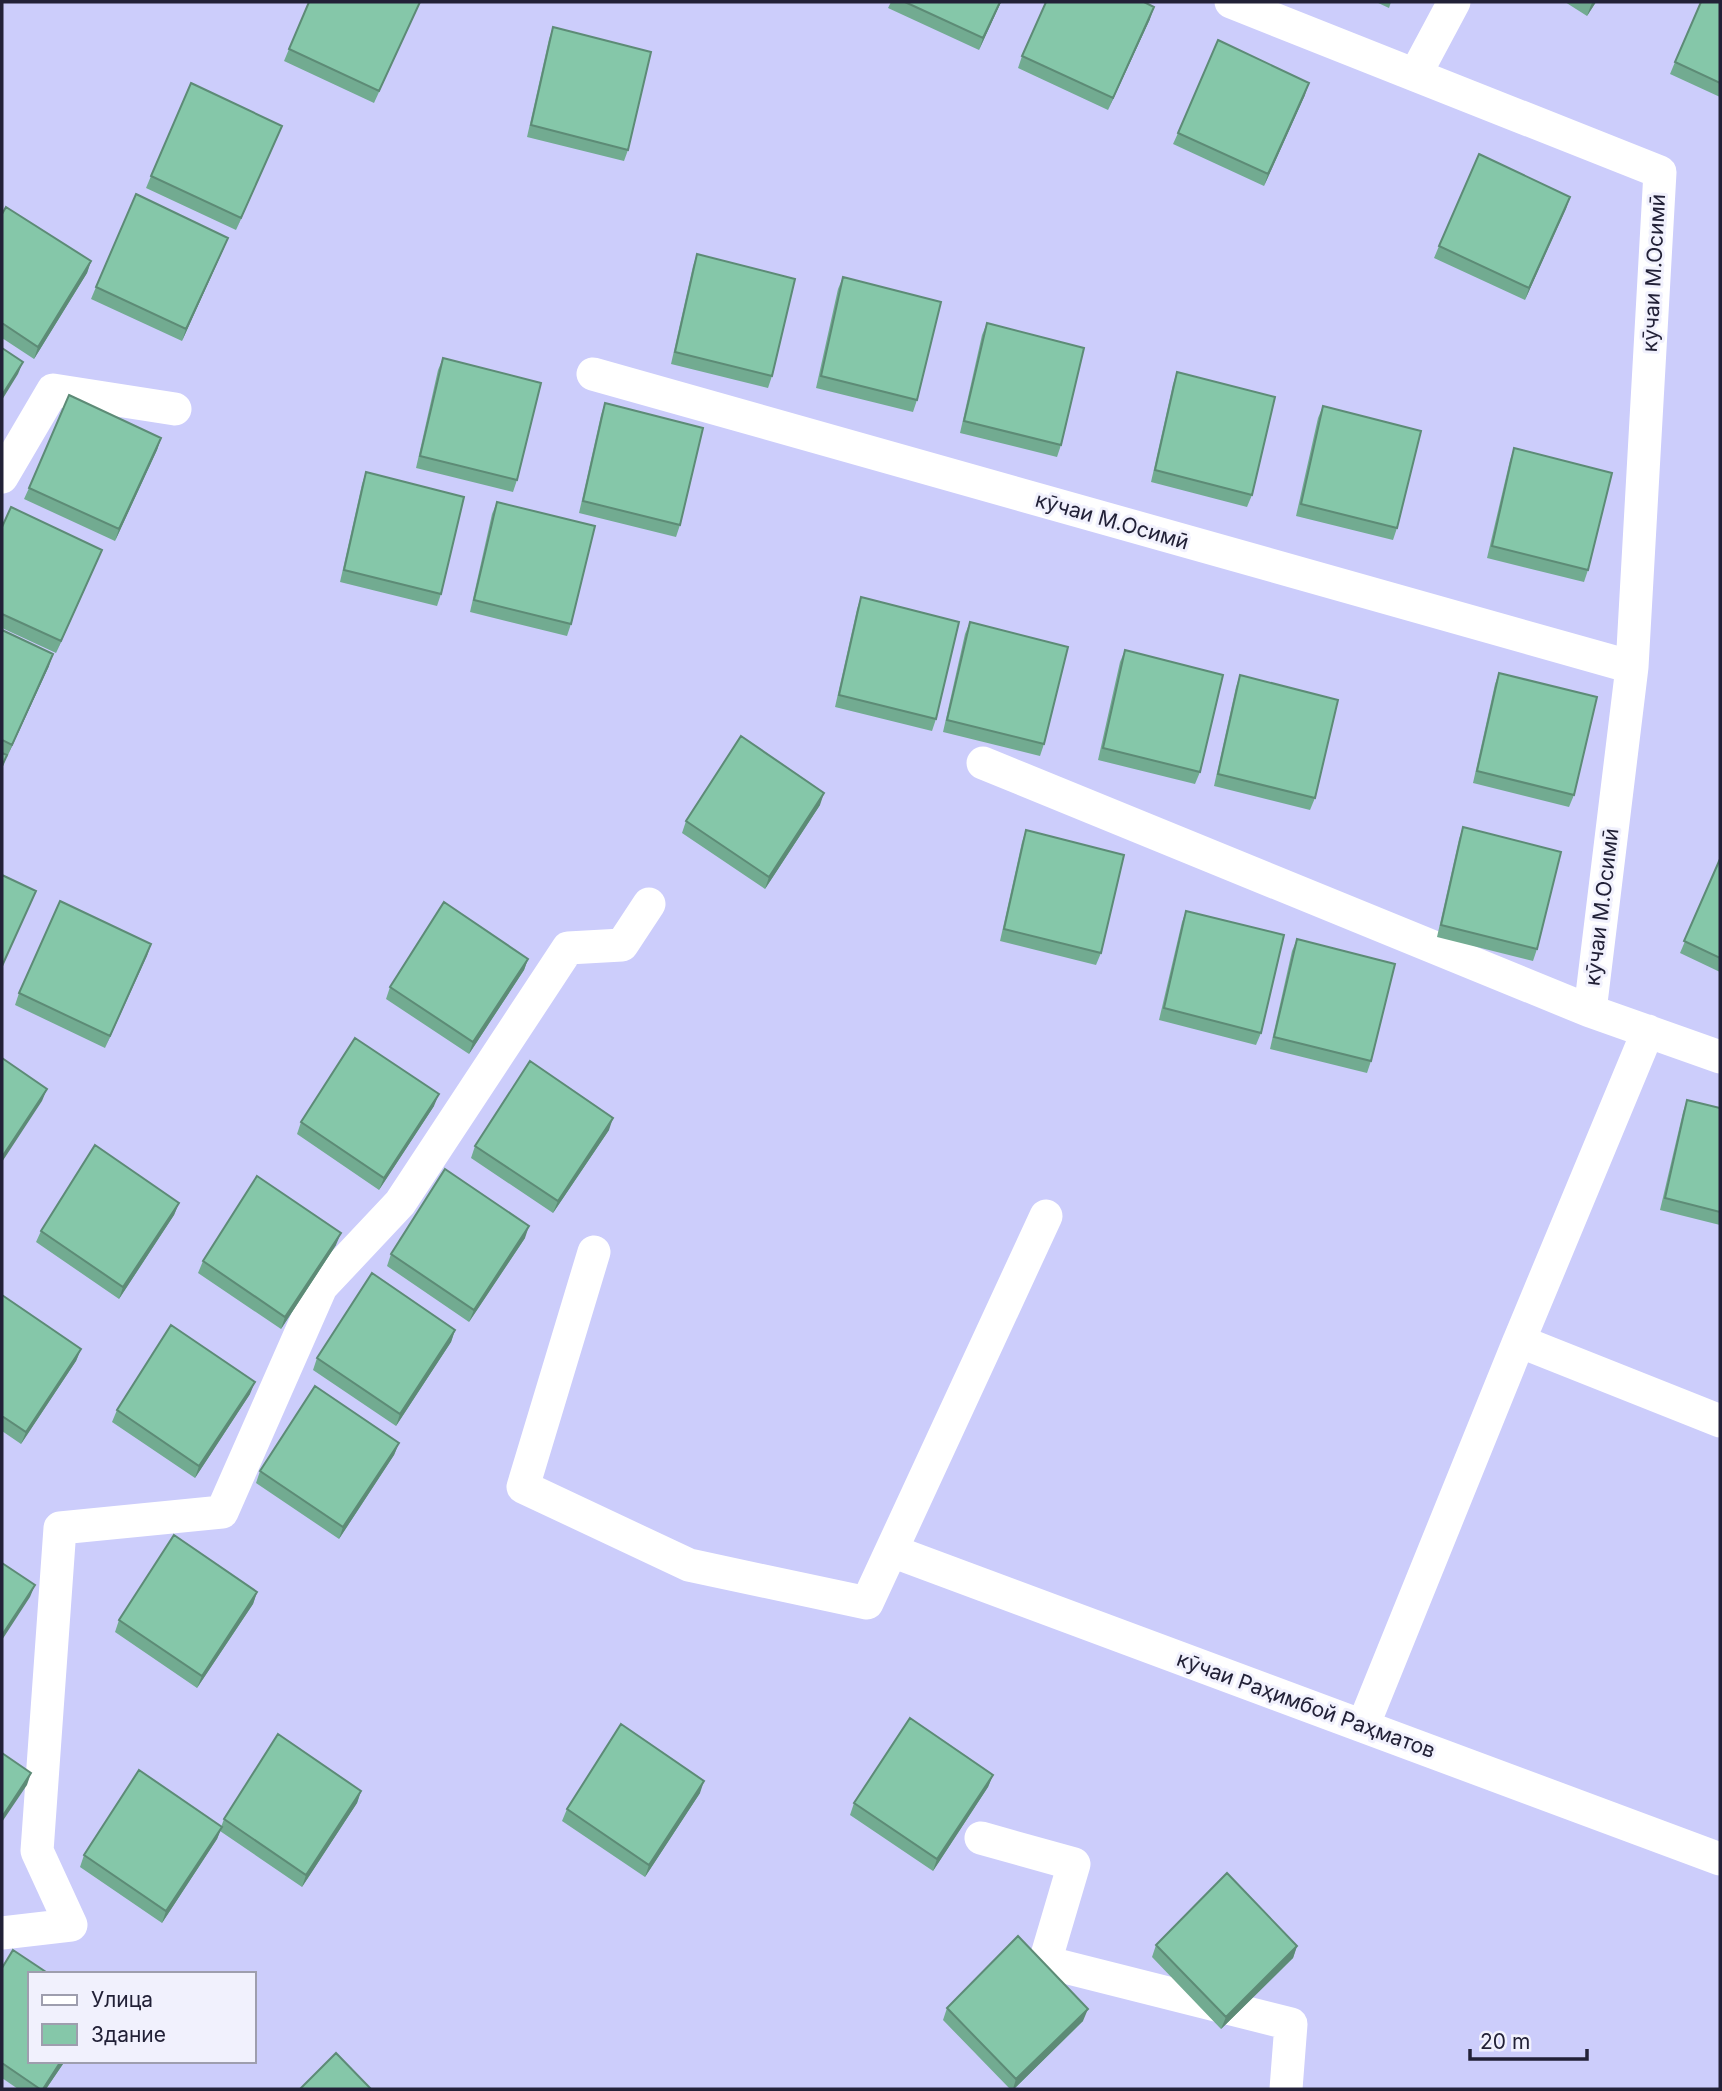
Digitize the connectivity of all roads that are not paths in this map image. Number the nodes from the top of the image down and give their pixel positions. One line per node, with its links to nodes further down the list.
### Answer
1 (1231, 2): 3 (street, кӯчаи М.Осимӣ)
2 (1454, 2): 3 (street)
3 (1415, 75): 7 (street, кӯчаи М.Осимӣ)
4 (593, 374): 7 (street, кӯчаи М.Осимӣ)
5 (174, 409): 6 (street)
6 (2, 477)
7 (1632, 667): 10 (street, кӯчаи М.Осимӣ)
8 (983, 763): 10 (street)
9 (649, 904): 21 (street)
10 (1590, 1011): 11 (street, кӯчаи М.Осимӣ)
11 (1648, 1031): 12 (street, кӯчаи М.Осимӣ); 15 (street)
12 (1720, 1057)
13 (1046, 1216): 17 (street)
14 (594, 1252): 17 (street)
15 (1519, 1341): 16 (street); 18 (street)
16 (1720, 1421)
17 (892, 1551): 18 (street, кӯчаи Раҳимбой Раҳматов)
18 (1363, 1726): 20 (street, кӯчаи Раҳимбой Раҳматов)
19 (981, 1838): 22 (street)
20 (1720, 1859)
21 (2, 1933)
22 (1286, 2089)

